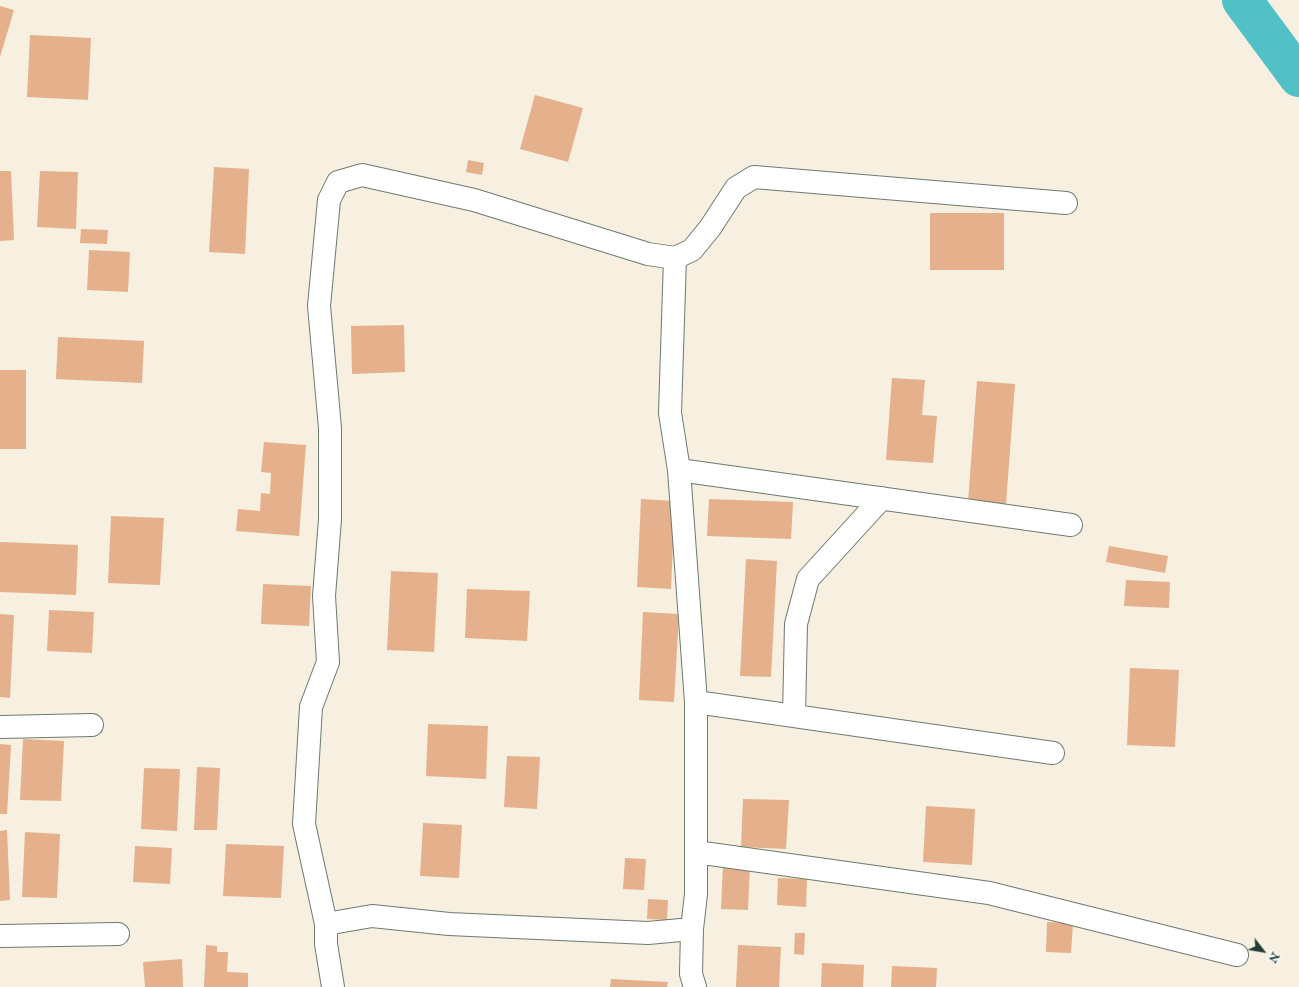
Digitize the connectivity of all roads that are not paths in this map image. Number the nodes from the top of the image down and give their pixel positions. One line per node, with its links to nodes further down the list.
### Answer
1 (1066, 203): 2 (street)
2 (675, 258): 3 (street); 12 (street)
3 (679, 470): 4 (street); 6 (street)
4 (882, 498): 5 (street); 7 (street)
5 (1071, 525)
6 (696, 702): 7 (street); 11 (street)
7 (794, 716): 10 (street)
8 (92, 725): 9 (street)
9 (0, 727)
10 (1053, 753)
11 (696, 852): 13 (street); 16 (street)
12 (326, 924): 13 (street); 17 (street)
13 (692, 929): 18 (street)
14 (118, 934): 15 (street)
15 (0, 936)
16 (1237, 955)
17 (333, 987)
18 (695, 987)

